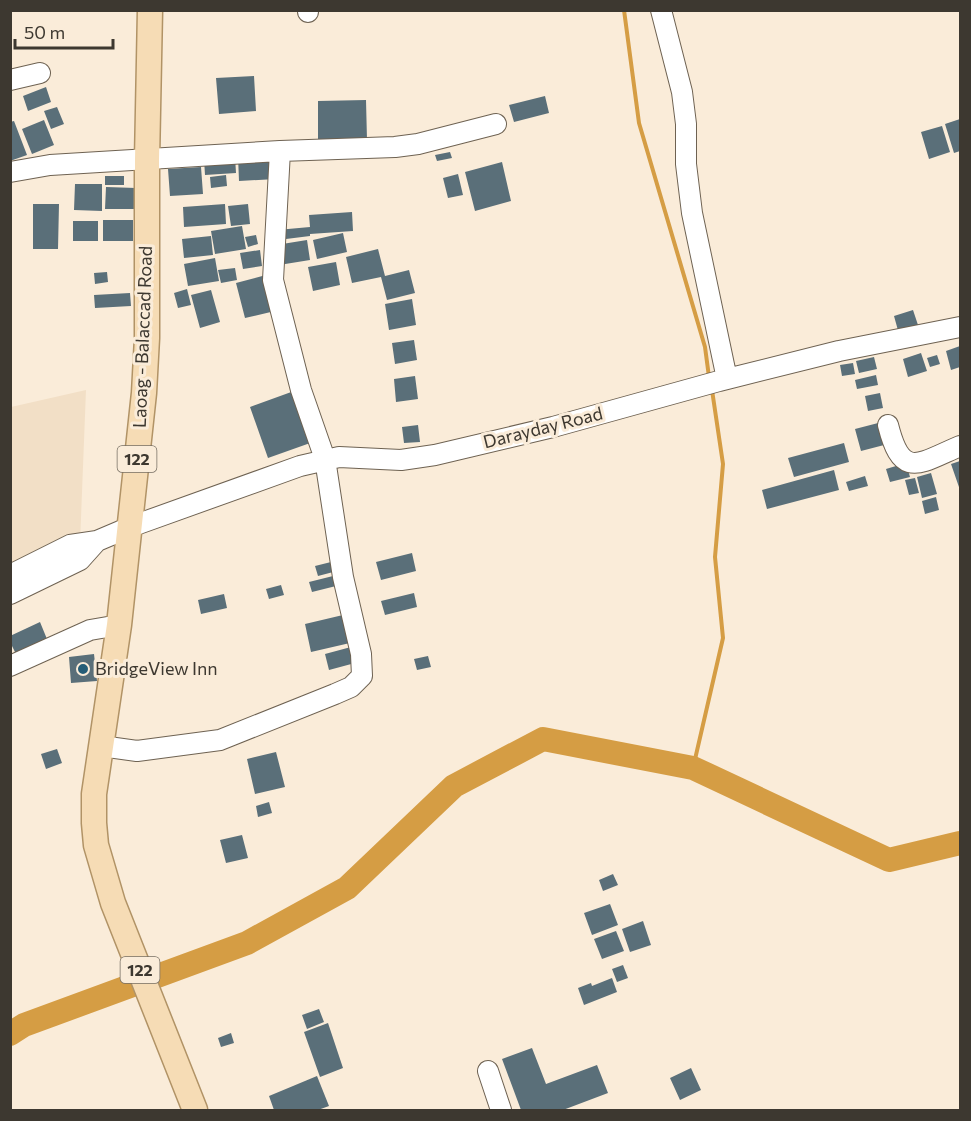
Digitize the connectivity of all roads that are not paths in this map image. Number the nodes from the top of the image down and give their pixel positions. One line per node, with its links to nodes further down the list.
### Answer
1 (150, 10): 7 (main road, Laoag - Balaccad Road / 122)
2 (661, 10): 10 (street)
3 (40, 73): 4 (street)
4 (10, 81)
5 (496, 124): 6 (street)
6 (280, 151): 7 (street); 13 (street)
7 (147, 160): 8 (street); 14 (main road, Laoag - Balaccad Road / 122)
8 (10, 172)
9 (960, 327): 10 (street, Darayday Road)
10 (723, 380): 13 (street, Darayday Road)
11 (888, 424): 12 (street)
12 (960, 447)
13 (325, 459): 14 (street, Darayday Road); 20 (street)
14 (130, 527): 15 (street, Darayday Road); 18 (main road, Laoag - Balaccad Road / 122)
15 (97, 541): 16 (street); 17 (street)
16 (10, 575)
17 (10, 594)
18 (118, 626): 19 (street); 20 (main road, Laoag - Balaccad Road / 122)
19 (10, 666)
20 (101, 746): 22 (main road, Laoag - Balaccad Road / 122)
21 (488, 1071): 23 (street)
22 (195, 1110)
23 (501, 1110)

